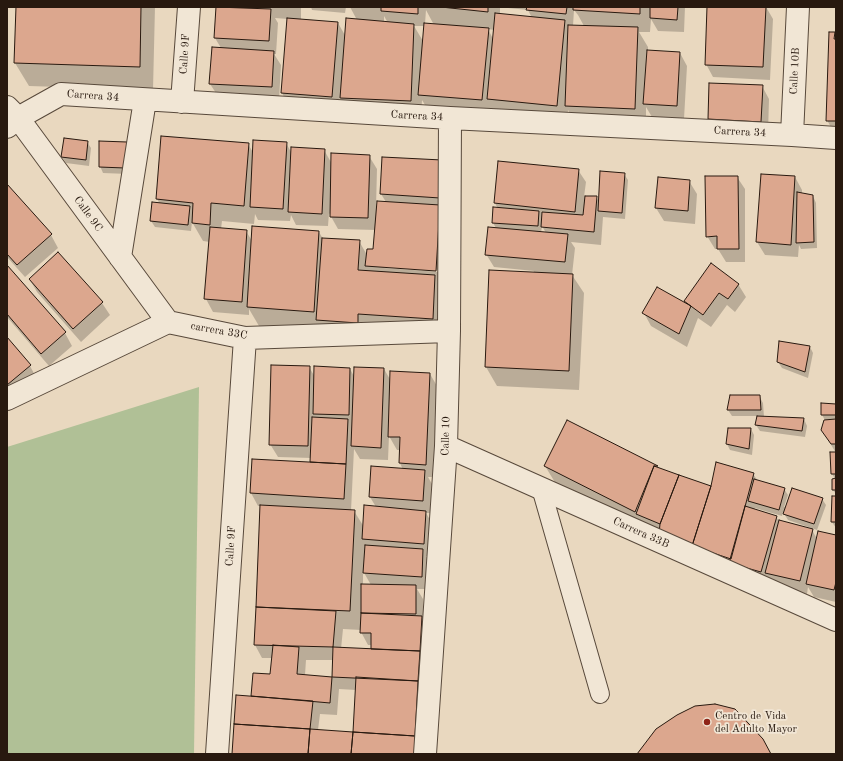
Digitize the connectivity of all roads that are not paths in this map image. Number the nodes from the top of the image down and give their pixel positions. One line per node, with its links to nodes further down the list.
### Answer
1 (189, 7): 4 (street, Calle 9F)
2 (798, 7): 7 (street, Calle 10B)
3 (145, 100): 4 (street, Carrera 34); 5 (street, Carrera 34); 9 (street)
4 (182, 102): 6 (street, Carrera 34)
5 (11, 117): 9 (street, Calle 9C)
6 (450, 118): 7 (street, Carrera 34); 11 (street, Calle 10)
7 (792, 135): 8 (street, Carrera 34)
8 (836, 138)
9 (120, 257): 10 (street, Calle 9C)
10 (168, 322): 12 (street, carrera 33C); 13 (street)
11 (449, 331): 12 (street, carrera 33C); 14 (street, Calle 10)
12 (245, 338): 18 (street, Calle 9F)
13 (7, 399)
14 (446, 446): 15 (street, Carrera 33B); 19 (street, Calle 10)
15 (541, 488): 16 (street, Carrera 33B); 17 (lane)
16 (836, 620)
17 (600, 694)
18 (217, 754)
19 (425, 754)

